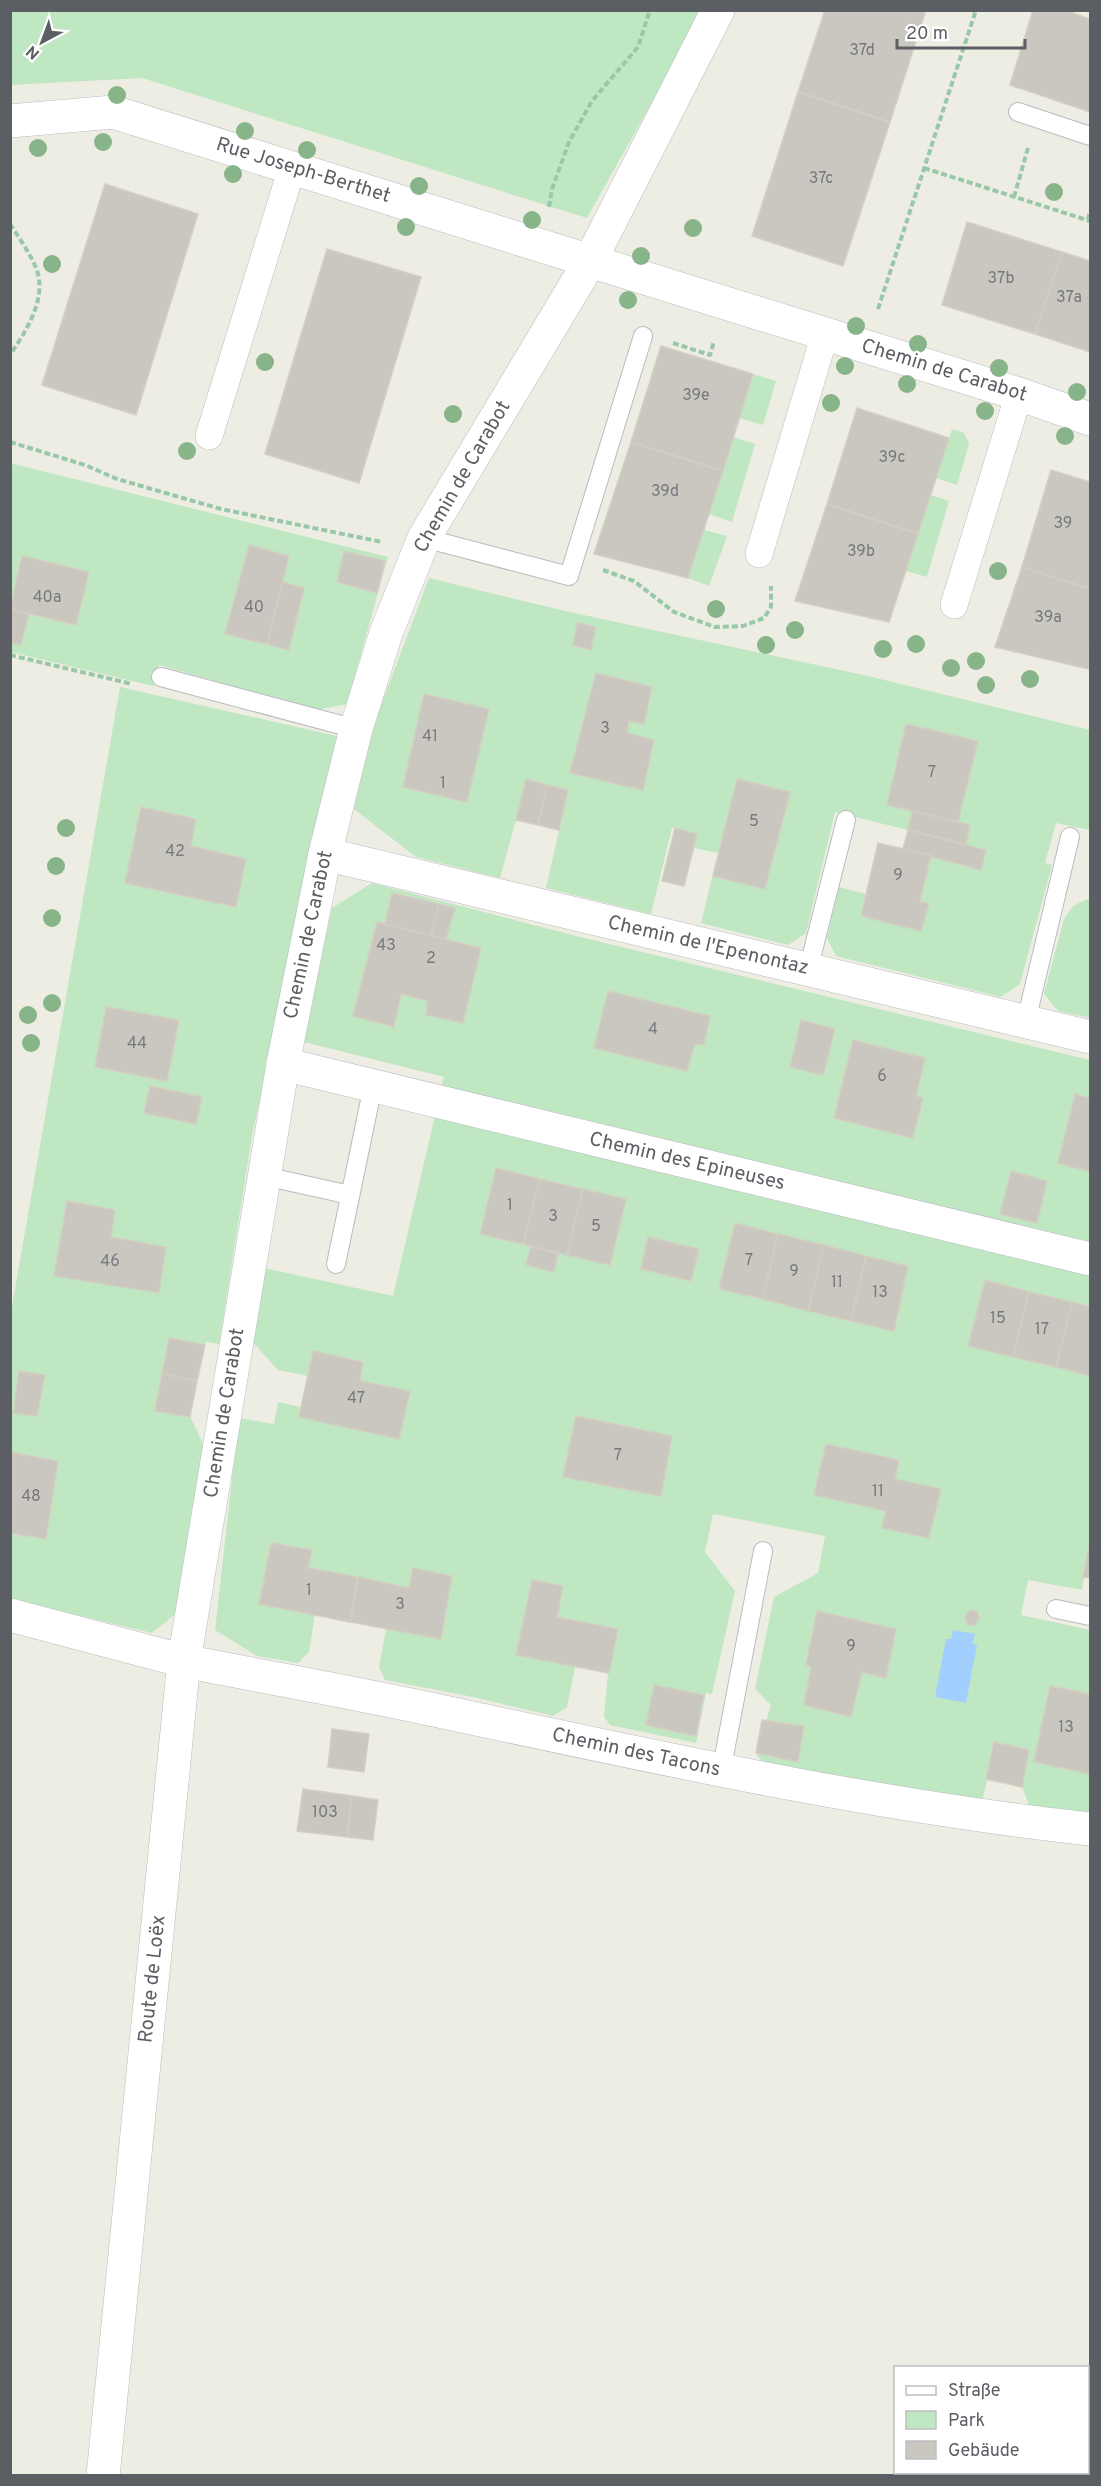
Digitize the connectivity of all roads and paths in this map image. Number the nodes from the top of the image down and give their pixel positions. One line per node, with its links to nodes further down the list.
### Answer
1 (650, 10): 14 (path)
2 (718, 10): 15 (street, Chemin de Carabot)
3 (976, 10): 9 (path)
4 (1018, 112): 5 (lane)
5 (1037, 118): 7 (lane); 10 (path)
6 (10, 122): 8 (street, Rue Joseph-Berthet)
7 (1090, 136)
8 (291, 168): 14 (street, Rue Joseph-Berthet); 24 (street)
9 (924, 168): 10 (path); 19 (path)
10 (1014, 196): 12 (path)
11 (1090, 211): 12 (path)
12 (1089, 221)
13 (10, 224): 20 (path)
14 (542, 246): 15 (street, Rue Joseph-Berthet)
15 (590, 261): 16 (street, Chemin de Carabot); 26 (street, Chemin de Carabot)
16 (825, 334): 19 (street, Chemin de Carabot); 27 (street)
17 (643, 336): 28 (lane)
18 (663, 340): 21 (path)
19 (866, 347): 22 (street, Chemin de Carabot)
20 (10, 355)
21 (710, 355)
22 (1019, 394): 23 (street, Chemin de Carabot); 29 (street)
23 (1090, 419)
24 (209, 436)
25 (10, 442): 26 (path)
26 (424, 538): 28 (lane); 32 (street, Chemin de Carabot)
27 (759, 554): 28 (path)
28 (574, 560)
29 (954, 605)
30 (10, 655): 31 (path)
31 (161, 676): 32 (lane)
32 (356, 729): 35 (street, Chemin de Carabot)
33 (846, 820): 36 (lane)
34 (1070, 837): 37 (lane)
35 (325, 854): 36 (street, Chemin de l'Epenontaz); 39 (street, Chemin de Carabot)
36 (808, 970): 37 (street, Chemin de l'Epenontaz)
37 (1026, 1021): 38 (street, Chemin de l'Epenontaz)
38 (1090, 1037)
39 (283, 1065): 40 (street, Chemin des Epineuses); 41 (street, Chemin de Carabot)
40 (373, 1086): 42 (lane); 43 (street, Chemin des Epineuses)
41 (264, 1176): 42 (lane); 49 (street, Chemin de Carabot)
42 (350, 1195): 44 (lane)
43 (1090, 1259)
44 (336, 1264)
45 (763, 1551): 50 (lane)
46 (1056, 1609): 48 (lane)
47 (10, 1615): 49 (street)
48 (1090, 1616)
49 (184, 1661): 50 (street, Chemin des Tacons); 52 (street, Route de Loëx)
50 (721, 1772): 51 (street, Chemin des Tacons)
51 (1090, 1829)
52 (103, 2475)

